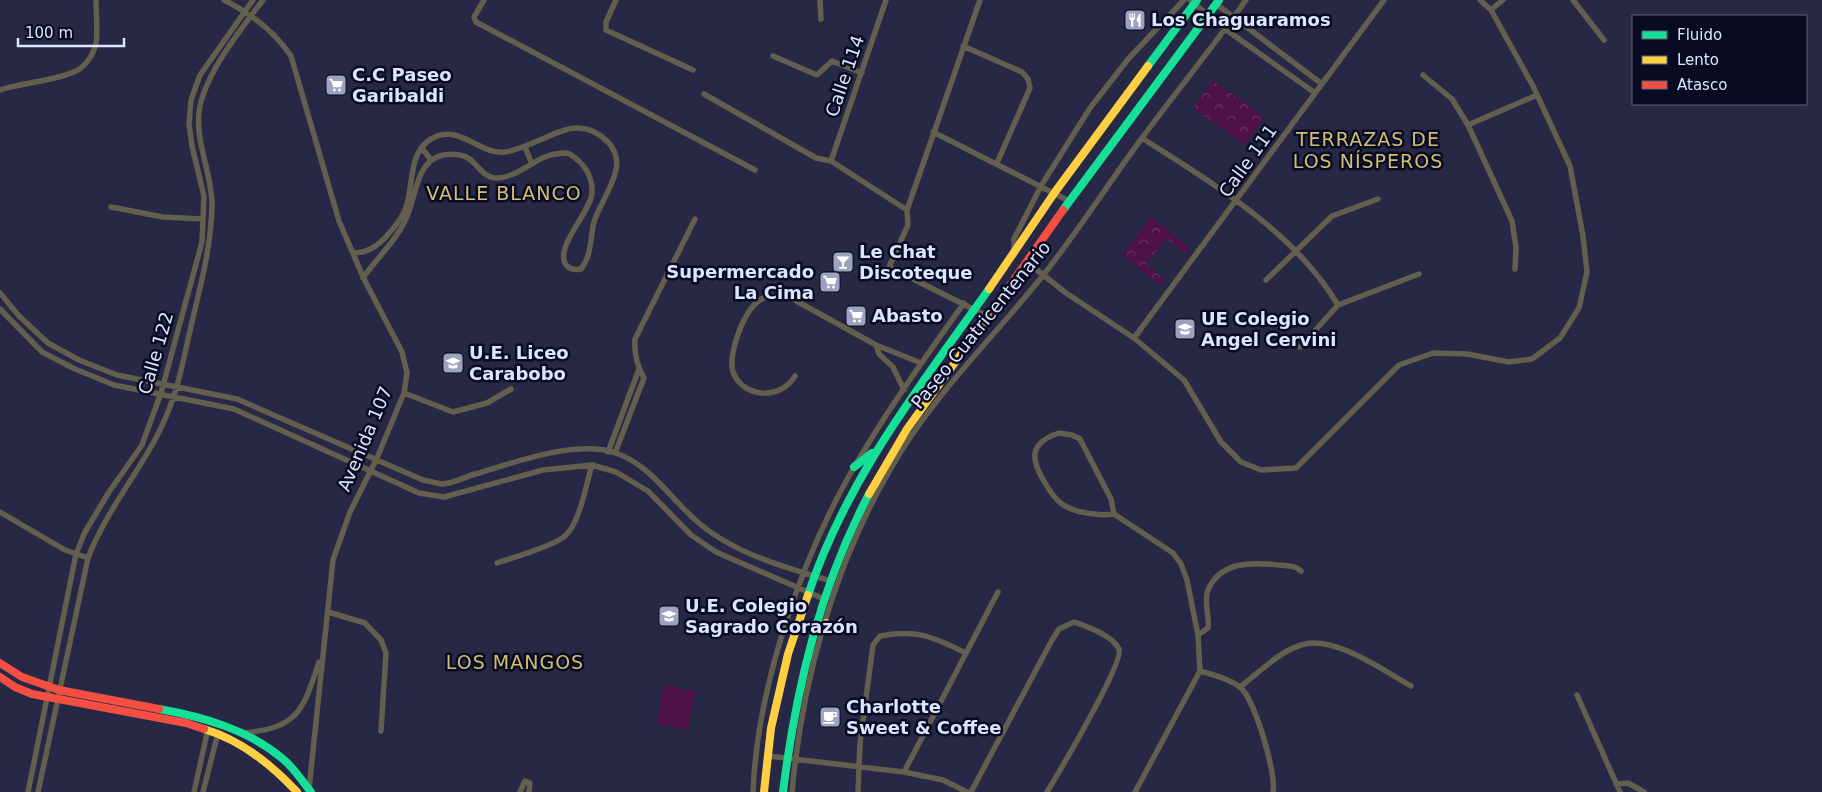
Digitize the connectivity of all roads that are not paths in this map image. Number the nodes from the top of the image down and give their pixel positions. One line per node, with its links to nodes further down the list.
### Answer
1 (96, 0): 32 (street)
2 (224, 0): 19 (street, Avenida 107)
3 (253, 0): 19 (street, Calle 122)
4 (263, 0): 21 (street, Calle 122)
5 (484, 0): 45 (street)
6 (616, 0): 28 (street)
7 (820, 0): 23 (street)
8 (886, 0): 29 (street, Calle 114)
9 (980, 0): 26 (street)
10 (1184, 0): 46 (street, Paseo Cuatricentenario)
11 (1246, 0): 22 (street, Paseo Cuatricentenario)
12 (1384, 0): 31 (street, Calle 111)
13 (1480, 0): 18 (street)
14 (1504, 0): 18 (street)
15 (1573, 0): 25 (street)
16 (1193, 1): 20 (street); 47 (street, Paseo Cuatricentenario)
17 (1217, 2): 20 (street, Paseo Cuatricentenario); 22 (street)
18 (1491, 10): 35 (street)
19 (244, 12): 21 (street, Avenida 107); 53 (street, Calle 122)
20 (1208, 14): 24 (street); 49 (street, Paseo Cuatricentenario)
21 (250, 17): 57 (street, Avenida 107); 79 (street, Calle 122)
22 (1233, 18): 24 (street, Paseo Cuatricentenario); 31 (street)
23 (821, 19)
24 (1225, 29): 33 (street); 38 (street, Paseo Cuatricentenario)
25 (1604, 40)
26 (963, 46): 37 (street); 43 (street)
27 (773, 56): 29 (street)
28 (694, 70)
29 (862, 73): 42 (street, Calle 114)
30 (1423, 75): 36 (street)
31 (1322, 84): 33 (street, Calle 111)
32 (0, 90)
33 (1315, 93): 50 (street, Calle 111)
34 (704, 94): 42 (street)
35 (1538, 95): 36 (street); 72 (street)
36 (1468, 124): 61 (street)
37 (932, 132): 43 (street); 52 (street)
38 (1142, 138): 50 (street); 63 (street, Paseo Cuatricentenario)
39 (525, 147): 40 (street); 44 (street); 44 (street)
40 (422, 148): 41 (street); 55 (street)
41 (431, 160): 44 (street); 58 (street)
42 (831, 161): 52 (street)
43 (997, 163): 46 (street)
44 (532, 164)
45 (755, 170)
46 (1041, 186): 47 (street); 59 (street, Paseo Cuatricentenario)
47 (1055, 192): 49 (street); 59 (street, Paseo Cuatricentenario)
48 (1378, 199): 56 (street)
49 (1069, 201): 60 (street, Paseo Cuatricentenario)
50 (1236, 202): 56 (street); 72 (street, Calle 111)
51 (111, 207): 53 (street)
52 (907, 210): 67 (street)
53 (203, 219): 78 (street, Calle 122)
54 (695, 219): 76 (street)
55 (376, 247): 57 (street); 58 (street)
56 (1297, 251): 65 (street); 68 (street)
57 (353, 253): 64 (street, Avenida 107)
58 (381, 254): 64 (street)
59 (1014, 255): 69 (street, Paseo Cuatricentenario)
60 (1028, 263): 63 (street); 71 (street, Paseo Cuatricentenario)
61 (1515, 269)
62 (1419, 274): 68 (street)
63 (1043, 276): 72 (street); 90 (street, Paseo Cuatricentenario)
64 (363, 278): 83 (street, Avenida 107)
65 (1266, 280)
66 (0, 293): 78 (street)
67 (964, 303): 69 (street); 75 (street, Paseo Cuatricentenario)
68 (1338, 305): 74 (street)
69 (975, 308): 71 (street); 85 (street, Paseo Cuatricentenario)
70 (0, 309): 82 (street)
71 (987, 316): 93 (street, Paseo Cuatricentenario)
72 (1134, 338)
73 (876, 345): 75 (street); 77 (street); 81 (street)
74 (1300, 348)
75 (921, 363): 81 (street, Paseo Cuatricentenario)
76 (639, 369): 86 (street); 87 (street)
77 (795, 376)
78 (164, 383): 79 (street); 82 (street, Calle 122)
79 (177, 386): 84 (street, Calle 122); 88 (street)
80 (510, 389): 83 (street)
81 (904, 390): 91 (street, Paseo Cuatricentenario)
82 (161, 393): 84 (street); 96 (street, Calle 122)
83 (404, 393): 88 (street, Avenida 107)
84 (174, 396): 92 (street); 97 (street, Calle 122)
85 (875, 450): 91 (street); 102 (street, Paseo Cuatricentenario)
86 (608, 452): 87 (street); 88 (street)
87 (615, 453): 101 (street)
88 (377, 458): 92 (street, Avenida 107)
89 (592, 465): 92 (street); 99 (street); 104 (street)
90 (891, 467): 93 (street); 98 (street, Paseo Cuatricentenario)
91 (854, 468): 101 (street, Paseo Cuatricentenario)
92 (370, 470): 108 (street, Avenida 107)
93 (881, 474): 98 (street, Paseo Cuatricentenario)
94 (0, 512): 96 (street)
95 (1114, 514): 95 (street); 111 (street)
96 (76, 554): 97 (street); 117 (street, Calle 122)
97 (88, 558): 120 (street, Calle 122)
98 (844, 558): 103 (street, Paseo Cuatricentenario); 109 (street, Paseo Cuatricentenario)
99 (497, 564)
100 (1301, 571): 111 (street)
101 (805, 573): 102 (street); 104 (street, Paseo Cuatricentenario)
102 (814, 576): 103 (street); 106 (street, Paseo Cuatricentenario)
103 (831, 581): 107 (street, Paseo Cuatricentenario)
104 (799, 590): 106 (street); 141 (street, Paseo Cuatricentenario)
105 (998, 592): 113 (street)
106 (808, 594): 107 (street); 128 (street, Paseo Cuatricentenario)
107 (824, 599): 110 (street, Paseo Cuatricentenario)
108 (328, 612): 112 (street, Avenida 107); 125 (street)
109 (826, 623): 110 (street); 129 (street, Paseo Cuatricentenario)
110 (815, 628): 129 (street, Paseo Cuatricentenario)
111 (1198, 635): 115 (street)
112 (323, 651): 127 (street); 133 (street, Avenida 107)
113 (966, 653): 130 (street); 131 (street)
114 (0, 662): 117 (street)
115 (1200, 671): 119 (street); 149 (street)
116 (0, 678): 122 (street)
117 (50, 685): 120 (street); 122 (street, Calle 122)
118 (1411, 686): 119 (street)
119 (1240, 687): 150 (street)
120 (61, 690): 123 (street, Calle 122); 127 (street)
121 (1577, 695): 132 (street)
122 (47, 698): 123 (street); 134 (street, Calle 122)
123 (59, 699): 124 (street); 135 (street, Calle 122)
124 (208, 729): 126 (street); 136 (street)
125 (381, 730)
126 (218, 733): 137 (street); 138 (street)
127 (242, 733): 133 (street)
128 (768, 756): 129 (street); 142 (street, Paseo Cuatricentenario)
129 (791, 758): 130 (street); 143 (street, Paseo Cuatricentenario); 144 (street, Paseo Cuatricentenario)
130 (860, 767): 131 (street); 145 (street)
131 (904, 772): 146 (street)
132 (1616, 784): 151 (street); 152 (street)
133 (310, 790)
134 (28, 792)
135 (38, 792)
136 (194, 792)
137 (203, 792)
138 (297, 792)
139 (520, 792): 140 (street)
140 (529, 792)
141 (753, 792)
142 (764, 792)
143 (783, 792)
144 (792, 792)
145 (858, 792)
146 (967, 792)
147 (971, 792): 148 (street)
148 (1048, 792)
149 (1135, 792)
150 (1273, 792)
151 (1620, 792)
152 (1644, 792)

